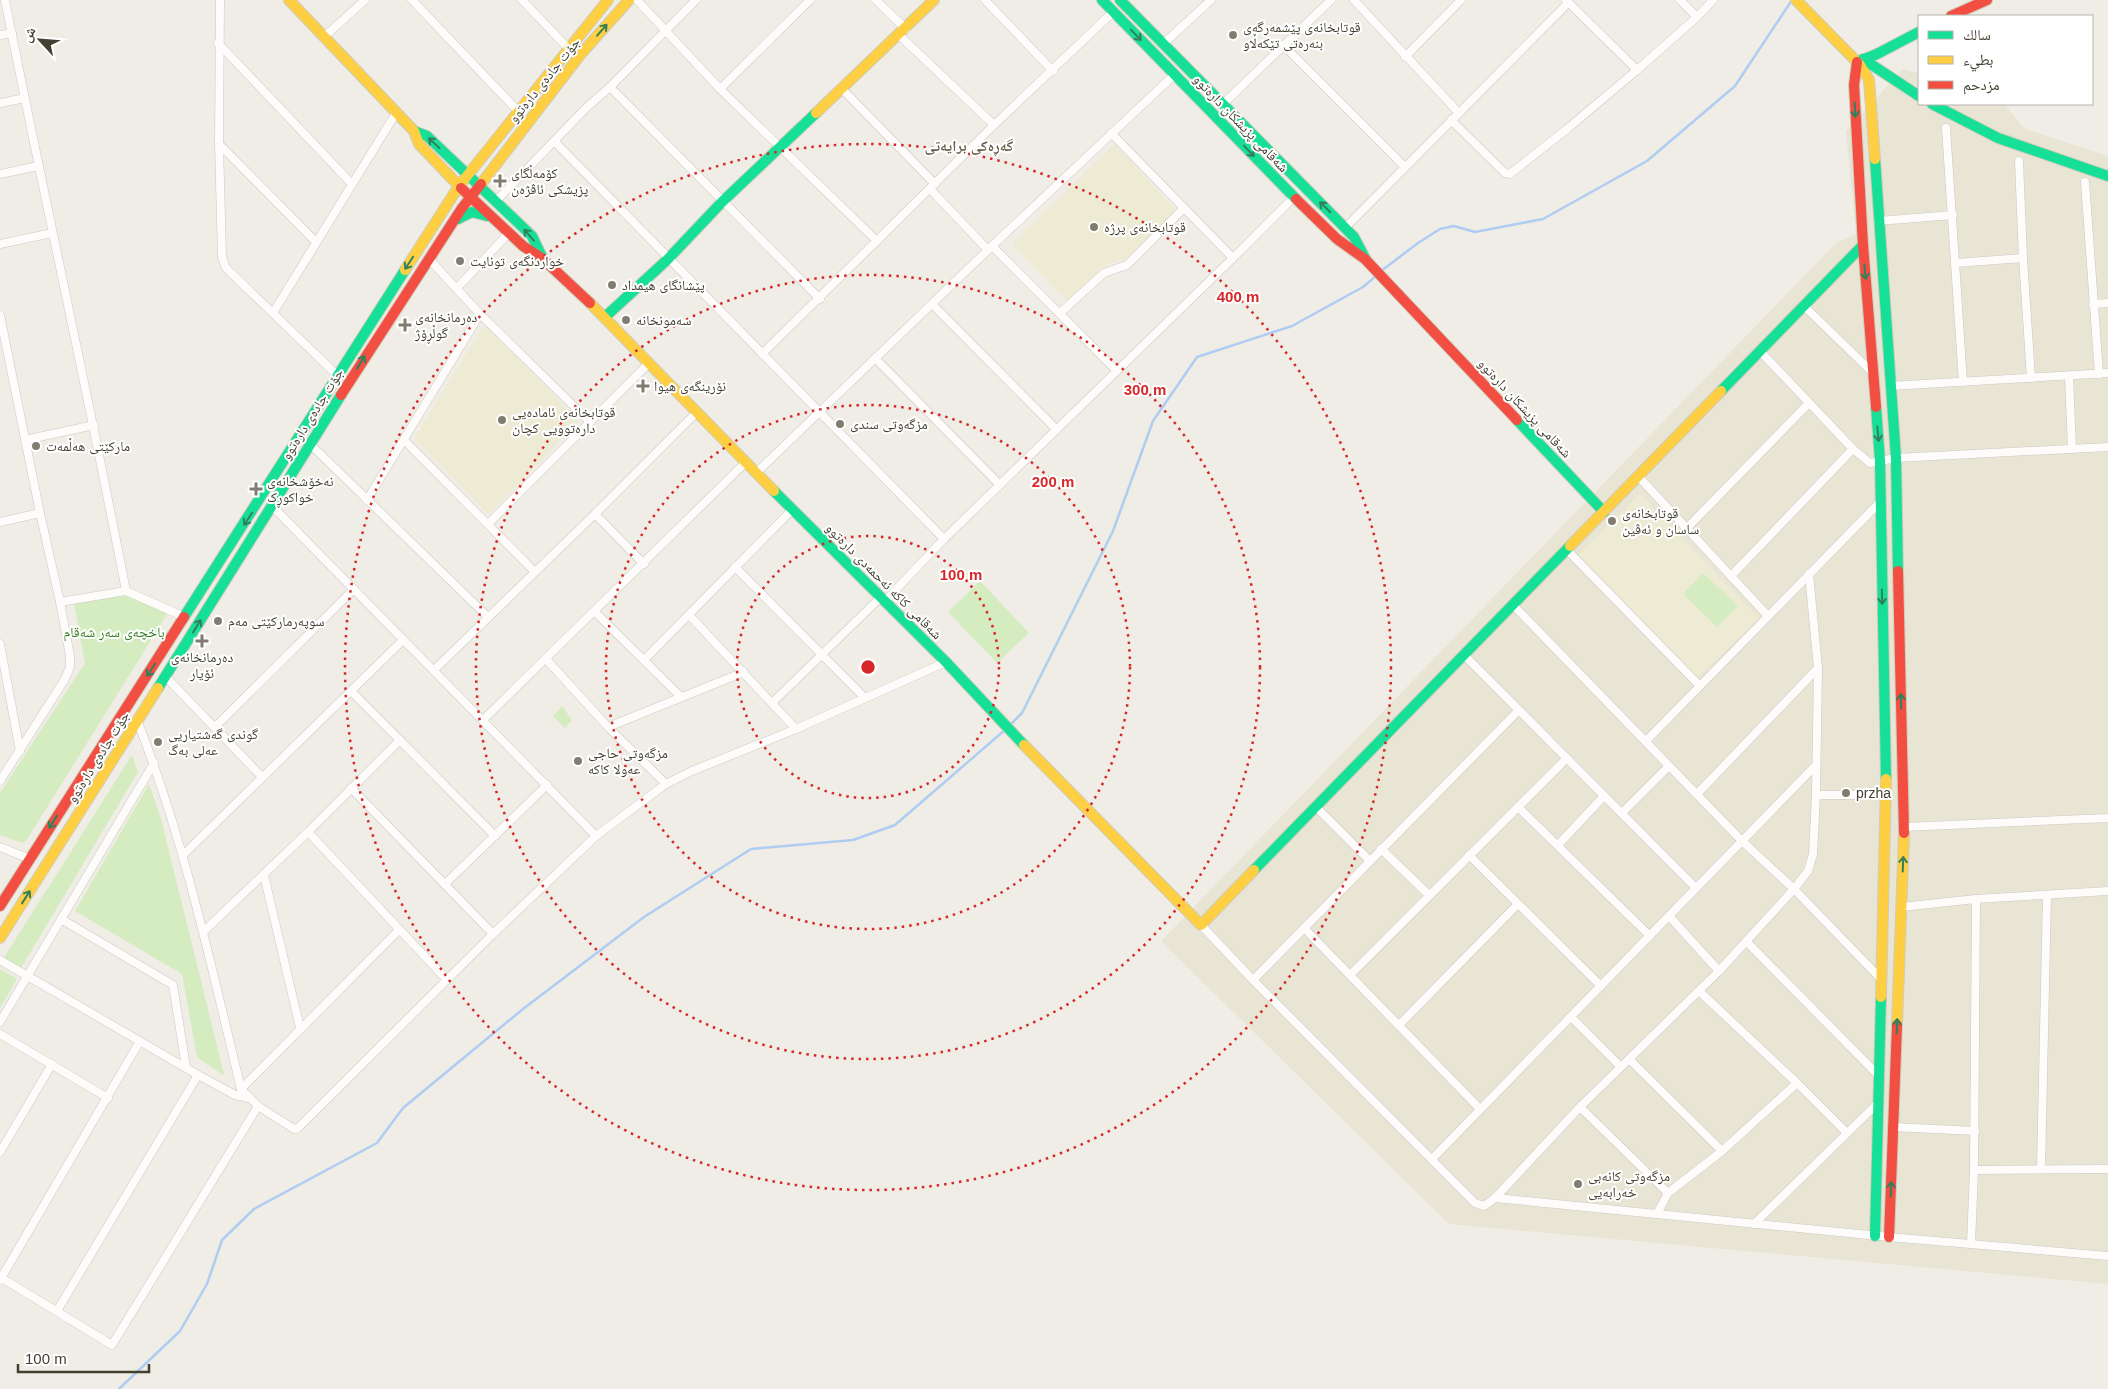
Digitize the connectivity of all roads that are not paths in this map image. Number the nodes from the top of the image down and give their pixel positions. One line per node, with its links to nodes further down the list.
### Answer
1 (5, 0): 31 (street)
2 (220, 0): 35 (street)
3 (289, 0): 34 (street)
4 (365, 0): 34 (street)
5 (412, 0): 53 (street)
6 (522, 0): 38 (street)
7 (608, 0): 38 (street, جۆت جادەی دارەتوو)
8 (629, 0): 64 (street, جۆت جادەی دارەتوو, one-way to 8)
9 (637, 0): 29 (street)
10 (696, 0): 29 (street)
11 (810, 0): 46 (street)
12 (876, 0): 30 (street)
13 (934, 0): 30 (street)
14 (985, 0): 43 (street)
15 (1102, 0): 26 (street, شەقامی پزیشکان دارەتوو)
16 (1120, 0): 36 (street, شەقامی پزیشکان دارەتوو)
17 (1211, 0): 36 (street)
18 (1332, 0): 37 (street)
19 (1354, 0): 39 (street)
20 (1460, 0): 39 (street)
21 (1680, 0): 28 (street)
22 (1713, 0): 28 (street)
23 (1987, 0): 27 (street)
24 (1567, 1): 42 (street); 55 (street)
25 (1798, 2): 40 (street)
26 (1113, 12): 43 (street); 44 (street, شەقامی پزیشکان دارەتوو, one-way to 44)
27 (1953, 15)
28 (1697, 17): 42 (street)
29 (665, 31): 45 (street); 46 (street)
30 (903, 32): 47 (street); 57 (street)
31 (12, 33): 33 (street); 49 (street)
32 (1918, 33): 40 (street)
33 (0, 35)
34 (324, 37): 54 (street)
35 (218, 43): 62 (street); 75 (street)
36 (1163, 44): 41 (street, شەقامی پزیشکان دارەتوو)
37 (1283, 45): 51 (street); 69 (street)
38 (568, 48): 53 (street, جۆت جادەی دارەتوو)
39 (1405, 57): 55 (street)
40 (1860, 61): 48 (street); 87 (street); 96 (street, one-way to 96)
41 (1184, 65): 44 (street); 51 (street, شەقامی پزیشکان دارەتوو)
42 (1637, 70): 56 (street)
43 (1053, 71): 57 (street)
44 (1174, 75): 60 (street); 80 (street, شەقامی پزیشکان دارەتوو, one-way to 80)
45 (610, 87): 61 (street); 82 (street)
46 (720, 89): 63 (street)
47 (842, 89): 63 (street); 78 (street)
48 (1918, 95)
49 (25, 98): 50 (street); 68 (street)
50 (0, 103)
51 (1223, 104): 89 (street, شەقامی پزیشکان دارەتوو, one-way to 51)
52 (1934, 105): 73 (street)
53 (518, 111): 65 (street, جۆت جادەی دارەتوو)
54 (396, 112): 59 (street); 75 (street)
55 (1459, 113): 56 (street)
56 (1451, 120): 69 (street)
57 (994, 125): 78 (street)
58 (1946, 128): 85 (street)
59 (414, 132): 66 (street, شەقامی کاکە ئەحمەدی دارەتوو, one-way to 59); 70 (street, شەقامی کاکە ئەحمەدی دارەتوو)
60 (1112, 133): 83 (street); 98 (street)
61 (554, 142): 81 (street); 103 (street)
62 (219, 144): 94 (street); 111 (street)
63 (782, 148): 82 (street); 93 (street)
64 (506, 150): 76 (street, جۆت جادەی دارەتوو); 81 (street)
65 (485, 152): 66 (street); 72 (street, جۆت جادەی دارەتوو)
66 (451, 160): 72 (street, شەقامی کاکە ئەحمەدی دارەتوو)
67 (2019, 161): 101 (street)
68 (38, 166): 71 (street); 91 (street)
69 (1405, 167): 89 (street)
70 (441, 168): 77 (street, شەقامی کاکە ئەحمەدی دارەتوو); 86 (street)
71 (0, 174)
72 (467, 175): 76 (street, شەقامی کاکە ئەحمەدی دارەتوو); 77 (street, جۆت جادەی دارەتوو)
73 (2108, 176)
74 (2085, 182): 109 (street)
75 (352, 184): 94 (street)
76 (479, 185): 79 (street, جۆت جادەی دارەتوو); 84 (street, شەقامی کاکە ئەحمەدی دارەتوو)
77 (460, 186): 79 (street, شەقامی کاکە ئەحمەدی دارەتوو); 86 (street, جۆت جادەی دارەتوو)
78 (933, 187): 93 (street); 98 (street)
79 (470, 196): 88 (street, شەقامی کاکە ئەحمەدی دارەتوو); 90 (street, جۆت جادەی دارەتوو)
80 (1294, 197): 97 (street, شەقامی پزیشکان دارەتوو); 100 (street)
81 (497, 200): 84 (street)
82 (722, 202): 103 (street); 106 (street)
83 (1184, 209): 100 (street); 112 (street)
84 (509, 214): 99 (street, شەقامی کاکە ئەحمەدی دارەتوو, one-way to 84)
85 (1953, 215): 87 (street); 104 (street)
86 (436, 222): 124 (street, جۆت جادەی دارەتوو, one-way to 124)
87 (1878, 222): 128 (street)
88 (500, 224): 90 (street); 92 (street, شەقامی کاکە ئەحمەدی دارەتوو)
89 (1345, 228): 97 (street, شەقامی پزیشکان دارەتوو)
90 (449, 229): 102 (street, جۆت جادەی دارەتوو)
91 (52, 233): 95 (street); 133 (street)
92 (509, 233): 99 (street, شەقامی کاکە ئەحمەدی دارەتوو); 105 (street)
93 (877, 241): 106 (street)
94 (316, 242): 111 (street)
95 (0, 244)
96 (1863, 245): 110 (street); 121 (street, one-way to 121)
97 (1354, 247): 151 (street, شەقامی پزیشکان دارەتوو)
98 (990, 248): 108 (street); 112 (street)
99 (543, 258): 115 (street, شەقامی کاکە ئەحمەدی دارەتوو)
100 (1233, 258): 120 (street)
101 (2023, 258): 104 (street); 126 (street)
102 (429, 259): 105 (street); 137 (street, جۆت جادەی دارەتوو, one-way to 102)
103 (668, 260): 115 (street); 117 (street)
104 (1956, 263): 127 (street)
105 (457, 288): 113 (street)
106 (820, 299): 117 (street)
107 (2108, 303): 109 (street)
108 (932, 304): 118 (street); 134 (street)
109 (2093, 304): 123 (street)
110 (1804, 306): 116 (street); 121 (street)
111 (273, 313): 124 (street)
112 (1060, 313): 120 (street)
113 (480, 314): 132 (street); 136 (street)
114 (0, 315): 135 (street)
115 (605, 317): 119 (street, شەقامی کاکە ئەحمەدی دارەتوو)
116 (1760, 351): 129 (street); 145 (street)
117 (762, 354): 131 (street)
118 (875, 358): 131 (street); 146 (street)
119 (649, 363): 130 (street, شەقامی کاکە ئەحمەدی دارەتوو); 132 (street)
120 (1116, 370): 134 (street)
121 (1873, 373): 143 (street, one-way to 143)
122 (2108, 373): 123 (street)
123 (2099, 374): 125 (street)
124 (337, 375): 172 (street, جۆت جادەی دارەتوو, one-way to 172)
125 (2070, 376): 126 (street); 140 (street)
126 (2031, 378): 127 (street)
127 (1963, 382): 128 (street)
128 (1890, 386): 141 (street)
129 (1810, 403): 139 (street); 156 (street)
130 (697, 412): 142 (street, شەقامی کاکە ئەحمەدی دارەتوو); 153 (street)
131 (820, 412): 144 (street); 157 (street)
132 (590, 422): 155 (street)
133 (94, 425): 135 (street); 165 (street)
134 (1056, 429): 146 (street)
135 (25, 440): 152 (street)
136 (404, 440): 147 (street); 155 (street)
137 (310, 444): 147 (street); 149 (street, جۆت جادەی دارەتوو)
138 (2108, 447): 140 (street)
139 (1853, 449): 143 (street); 163 (street)
140 (2072, 449): 141 (street)
141 (1896, 458): 143 (street); 217 (street, one-way to 141)
142 (746, 462): 144 (street, شەقامی کاکە ئەحمەدی دارەتوو); 159 (street)
143 (1880, 462): 148 (street)
144 (756, 473): 150 (street, شەقامی کاکە ئەحمەدی دارەتوو)
145 (1638, 476): 151 (street); 156 (street)
146 (1000, 485): 157 (street)
147 (368, 500): 173 (street)
148 (1881, 501): 162 (street); 211 (street, one-way to 211)
149 (272, 505): 164 (street); 185 (street, جۆت جادەی دارەتوو, one-way to 149)
150 (792, 510): 160 (street); 166 (street, شەقامی کاکە ئەحمەدی دارەتوو)
151 (1604, 512): 158 (street)
152 (40, 513): 154 (street); 167 (street)
153 (595, 514): 159 (street); 161 (street)
154 (0, 522)
155 (488, 524): 161 (street)
156 (1687, 528): 163 (street)
157 (944, 539): 166 (street)
158 (1567, 550): 168 (street); 186 (street)
159 (644, 564): 169 (street)
160 (735, 567): 170 (street); 176 (street)
161 (535, 572): 173 (street)
162 (1809, 574): 171 (street); 182 (street)
163 (1731, 576): 171 (street)
164 (353, 590): 174 (street); 195 (street)
165 (126, 591): 167 (street); 172 (street)
166 (883, 599): 176 (street); 181 (street, شەقامی کاکە ئەحمەدی دارەتوو)
167 (60, 602): 199 (street)
168 (1513, 605): 177 (street); 198 (street)
169 (595, 612): 178 (street); 179 (street)
170 (689, 615): 179 (street); 184 (street)
171 (1768, 616): 186 (street)
172 (185, 617): 227 (street, جۆت جادەی دارەتوو, one-way to 227)
173 (488, 617): 183 (street)
174 (403, 640): 183 (street); 187 (street)
175 (0, 644): 180 (street)
176 (822, 654): 189 (street); 190 (street)
177 (1464, 655): 191 (street); 213 (street)
178 (546, 659): 193 (street); 194 (street)
179 (644, 660): 188 (street)
180 (2, 661): 199 (street)
181 (946, 662): 189 (street); 243 (street, شەقامی کاکە ئەحمەدی دارەتوو)
182 (1818, 668): 203 (street); 209 (street)
183 (434, 670): 193 (street)
184 (744, 672): 188 (street); 190 (street)
185 (165, 676): 192 (street, جۆت جادەی دارەتوو); 195 (street)
186 (1700, 686): 198 (street)
187 (351, 691): 197 (street); 204 (street)
188 (681, 697): 194 (street)
189 (866, 698): 196 (street)
190 (773, 702): 196 (street)
191 (1519, 710): 200 (street); 224 (street)
192 (137, 720): 201 (street); 229 (street, جۆت جادەی دارەتوو)
193 (483, 720): 207 (street)
194 (608, 727): 206 (street)
195 (215, 728): 204 (street)
196 (796, 729): 206 (street)
197 (400, 740): 208 (street); 219 (street)
198 (1646, 741): 202 (street)
199 (20, 750): 205 (street)
200 (1567, 758): 212 (street); 214 (street)
201 (154, 763): 225 (street); 242 (street)
202 (1669, 766): 209 (street); 215 (street)
203 (1815, 766): 210 (street); 221 (street)
204 (262, 777): 225 (street)
205 (0, 781)
206 (666, 784): 220 (street)
207 (547, 785): 219 (street); 220 (street)
208 (351, 788): 218 (street); 231 (street)
209 (1697, 794): 221 (street)
210 (1816, 795): 211 (street); 233 (street)
211 (1886, 795): 255 (street)
212 (1604, 796): 215 (street); 222 (street)
213 (1316, 807): 228 (street); 243 (street)
214 (1518, 807): 222 (street); 226 (street)
215 (1622, 813): 232 (street)
216 (2108, 818): 217 (street)
217 (1904, 827): 240 (street, one-way to 217)
218 (308, 832): 230 (street); 245 (street)
219 (495, 836): 231 (street)
220 (596, 836): 247 (street)
221 (1742, 841): 232 (street); 233 (street)
222 (1558, 845): 248 (street)
223 (0, 847): 227 (street)
224 (1381, 849): 228 (street); 235 (street)
225 (183, 855): 246 (street)
226 (1470, 855): 235 (street); 238 (street)
227 (31, 857): 229 (street); 239 (street, جۆت جادەی دارەتوو)
228 (1370, 861): 244 (street)
229 (47, 863): 249 (street, جۆت جادەی دارەتوو, one-way to 229)
230 (264, 875): 246 (street); 263 (street)
231 (445, 884): 247 (street)
232 (1696, 888): 241 (street)
233 (1794, 889): 250 (street); 255 (street)
234 (2108, 891): 236 (street)
235 (1429, 895): 253 (street)
236 (2047, 895): 237 (street); 286 (street)
237 (1976, 899): 240 (street); 281 (street)
238 (1518, 904): 258 (street); 262 (street)
239 (0, 906)
240 (1901, 907): 280 (street, one-way to 240)
241 (1669, 916): 248 (street); 252 (street)
242 (61, 918): 254 (street); 268 (street)
243 (1201, 925): 257 (street)
244 (1304, 928): 253 (street); 257 (street)
245 (399, 930): 256 (street); 263 (street)
246 (203, 932): 273 (street)
247 (494, 934): 256 (street)
248 (1650, 936): 258 (street)
249 (0, 938)
250 (1747, 942): 252 (street); 271 (street)
251 (0, 960): 254 (street)
252 (1719, 971): 259 (street)
253 (1350, 975): 262 (street)
254 (29, 976): 261 (street); 265 (street)
255 (1881, 979): 271 (street)
256 (446, 980): 277 (street)
257 (1253, 980): 285 (street)
258 (1601, 986): 260 (street)
259 (1698, 991): 266 (street); 272 (street)
260 (1571, 1017): 269 (street); 279 (street)
261 (0, 1022)
262 (1399, 1025): 279 (street)
263 (300, 1028): 273 (street)
264 (0, 1034): 267 (street)
265 (140, 1041): 268 (street); 274 (street)
266 (1629, 1059): 269 (street); 283 (street)
267 (52, 1064): 274 (street); 284 (street)
268 (186, 1067): 270 (street)
269 (1621, 1067): 278 (street)
270 (198, 1075): 275 (street); 298 (street)
271 (1879, 1076): 276 (street)
272 (1797, 1083): 282 (street); 283 (street)
273 (241, 1089): 275 (street)
274 (108, 1098): 297 (street)
275 (250, 1098): 277 (street)
276 (1878, 1103): 282 (street); 293 (street)
277 (258, 1106): 298 (street)
278 (1580, 1107): 289 (street); 290 (street)
279 (1480, 1109): 285 (street)
280 (1893, 1127): 281 (street); 294 (street, one-way to 280)
281 (1975, 1131): 288 (street)
282 (1847, 1133): 292 (street)
283 (1722, 1151): 289 (street)
284 (0, 1152)
285 (1432, 1159): 290 (street)
286 (2041, 1169): 287 (street); 288 (street)
287 (2108, 1169)
288 (1974, 1170): 295 (street)
289 (1668, 1193): 291 (street)
290 (1495, 1198): 291 (street)
291 (1657, 1214): 292 (street)
292 (1754, 1224): 293 (street)
293 (1875, 1236): 294 (street)
294 (1890, 1237): 295 (street)
295 (1971, 1244): 296 (street)
296 (2108, 1256)
297 (0, 1279): 298 (street)
298 (57, 1311)

